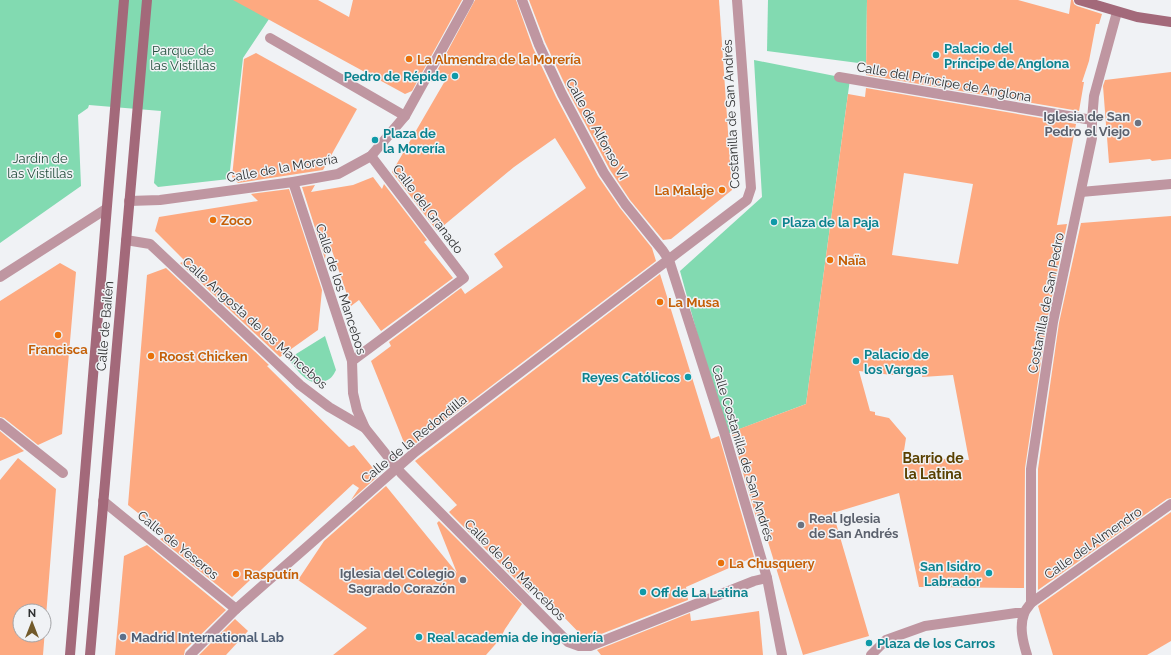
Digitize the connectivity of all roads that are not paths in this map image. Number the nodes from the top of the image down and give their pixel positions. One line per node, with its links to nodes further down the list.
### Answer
1 (124, 0): 18 (main road, Calle de Bailén)
2 (147, 0): 17 (main road, Calle de Bailén)
3 (469, 0): 11 (street, Calle de la Morería)
4 (522, 0): 20 (street, Calle de Alfonso VI)
5 (737, 0): 20 (street, Costanilla de San Andrés)
6 (1079, 0): 7 (main road)
7 (1117, 12): 8 (main road); 12 (street, Costanilla de San Pedro)
8 (1170, 23)
9 (270, 38): 11 (street)
10 (838, 77): 12 (street, Calle del Príncipe de Anglona)
11 (405, 116): 13 (street, Calle de la Morería)
12 (1092, 120): 16 (street, Costanilla de San Pedro)
13 (371, 156): 14 (street, Calle de la Morería); 22 (street, Calle del Granado)
14 (293, 182): 17 (street, Calle de la Morería); 22 (street, Calle de los Mancebos)
15 (1171, 184): 16 (street)
16 (1081, 192): 30 (street, Costanilla de San Pedro)
17 (129, 201): 19 (main road, Calle de Bailén)
18 (106, 209): 21 (street); 33 (main road, Calle de Bailén)
19 (126, 240): 24 (street, Calle Angosta de los Mancebos); 27 (main road, Calle de Bailén)
20 (668, 260): 25 (street, Calle de la Redondilla); 29 (street, Calle Costanilla de San Andrés)
21 (0, 277)
22 (352, 361): 24 (street, Calle de los Mancebos)
23 (0, 423): 26 (street)
24 (365, 428): 25 (street, Calle Angosta de los Mancebos)
25 (396, 468): 29 (street, Calle de los Mancebos); 31 (street, Calle de la Redondilla)
26 (63, 473)
27 (103, 501): 31 (street, Calle de Yeseros); 34 (main road, Calle de Bailén)
28 (1171, 504): 30 (street, Calle del Almendro)
29 (767, 578): 36 (street, Calle Costanilla de San Andrés)
30 (1031, 603): 32 (street, Calle del Almendro)
31 (236, 609): 35 (street, Calle de la Redondilla)
32 (1024, 613): 37 (street); 38 (street)
33 (70, 655)
34 (90, 655)
35 (190, 655)
36 (782, 655)
37 (871, 655)
38 (1027, 655)

